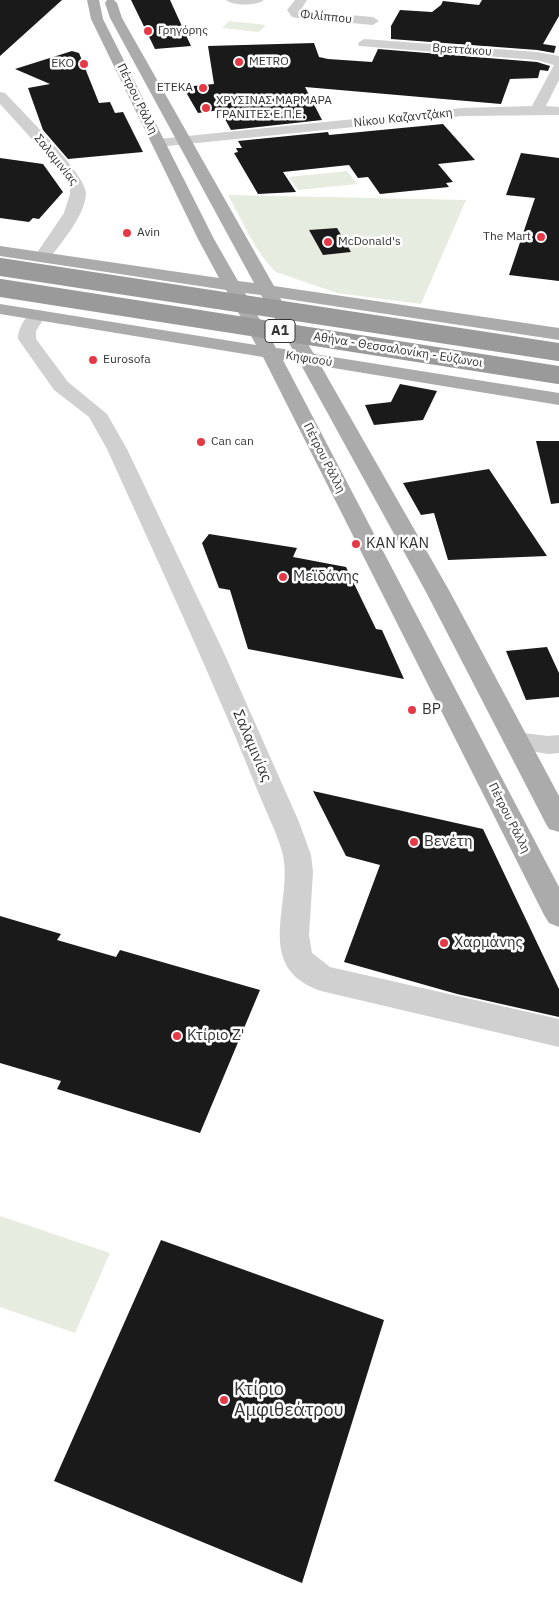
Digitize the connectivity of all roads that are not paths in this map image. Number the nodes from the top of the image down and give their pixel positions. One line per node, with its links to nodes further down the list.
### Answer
1 (93, 0): 14 (main road, Πέτρου Ράλλη)
2 (110, 0): 13 (main road, Πέτρου Ράλλη)
3 (232, 0): 4 (street)
4 (258, 0)
5 (301, 0): 6 (street, Φιλίππου)
6 (373, 21)
7 (364, 43): 8 (street, Βρεττάκου)
8 (559, 62)
9 (559, 67): 11 (street)
10 (0, 96): 18 (street, Σαλαμινίας)
11 (537, 110): 12 (street, Νίκου Καζαντζάκη); 13 (street, Νίκου Καζαντζάκη)
12 (559, 111)
13 (184, 140): 14 (street, Νίκου Καζαντζάκη); 17 (main road, Πέτρου Ράλλη)
14 (158, 143): 15 (main road, Πέτρου Ράλλη)
15 (206, 239): 20 (main road); 21 (main road, Πέτρου Ράλλη)
16 (0, 251): 18 (main road)
17 (247, 256): 23 (main road, Πέτρου Ράλλη); 24 (main road)
18 (42, 257): 20 (main road); 25 (main road)
19 (0, 267): 32 (highway, Αθήνα - Θεσσαλονίκη - Εύζωνοι / Α1, bridge)
20 (129, 270): 21 (main road)
21 (232, 285): 23 (main road); 28 (main road, Πέτρου Ράλλη)
22 (0, 288): 36 (highway, Αθήνα - Θεσσαλονίκη - Εύζωνοι / Α1, bridge)
23 (268, 291): 24 (main road); 28 (main road); 29 (main road, Πέτρου Ράλλη)
24 (350, 303): 26 (main road)
25 (0, 309): 27 (main road, Κηφισού)
26 (427, 314): 29 (main road); 31 (main road)
27 (37, 315): 30 (main road, Κηφισού); 43 (street, Σαλαμινίας)
28 (251, 318): 30 (main road); 33 (main road, Πέτρου Ράλλη)
29 (290, 330): 33 (main road); 34 (main road, Πέτρου Ράλλη)
30 (150, 334): 33 (main road, Κηφισού)
31 (559, 334)
32 (559, 352)
33 (270, 353): 34 (main road, Κηφισού); 42 (main road, Πέτρου Ράλλη)
34 (307, 359): 35 (main road, Κηφισού); 38 (main road, Πέτρου Ράλλη)
35 (371, 369): 37 (main road, Κηφισού); 38 (main road)
36 (559, 374)
37 (559, 399)
38 (333, 403): 39 (main road, Πέτρου Ράλλη)
39 (516, 740): 40 (street); 41 (main road, Πέτρου Ράλλη)
40 (559, 744)
41 (559, 822)
42 (559, 915)
43 (559, 1033)

